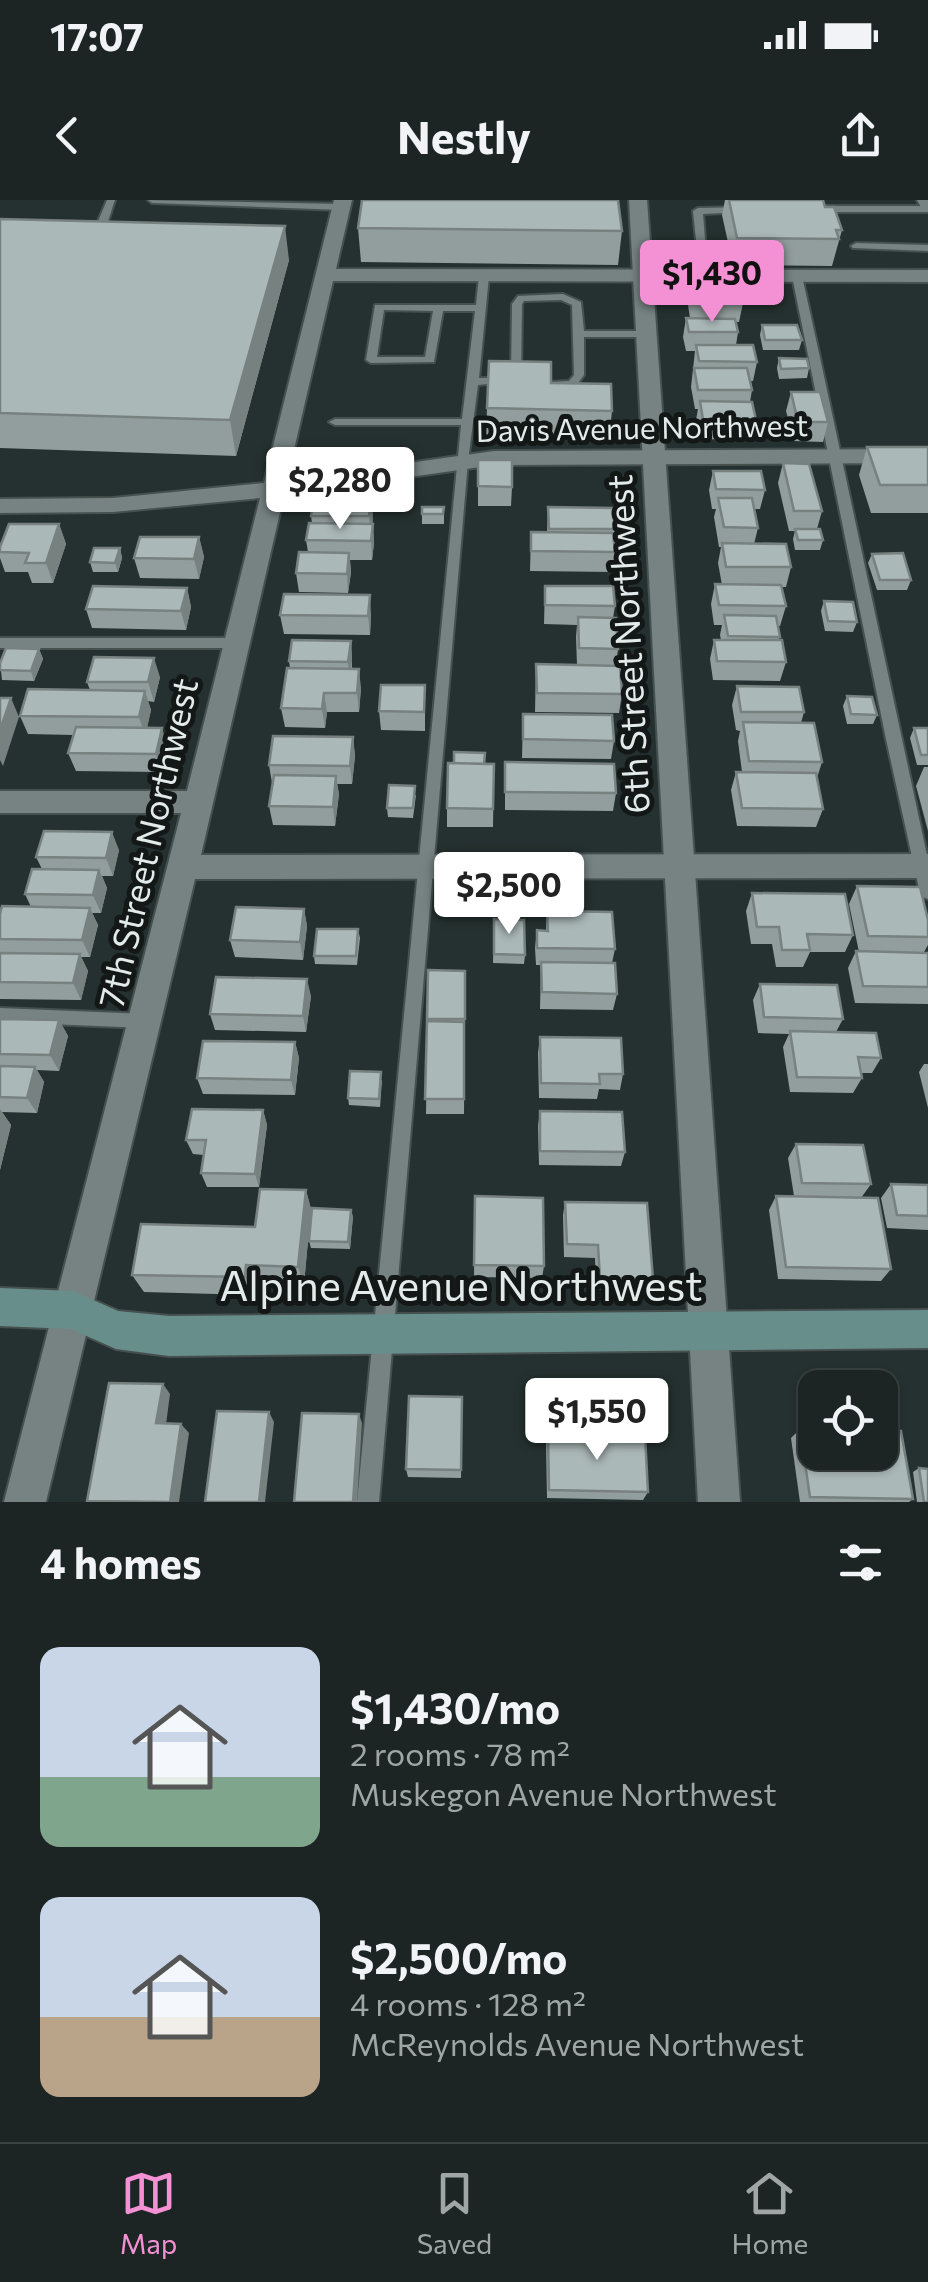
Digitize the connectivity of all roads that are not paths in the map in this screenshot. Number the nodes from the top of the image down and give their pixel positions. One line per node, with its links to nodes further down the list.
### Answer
1 (112, 200): 8 (lane)
2 (152, 200): 4 (lane)
3 (638, 200): 13 (street, 6th Street Northwest)
4 (342, 204): 11 (street, 7th Street Northwest)
5 (927, 204): 7 (lane)
6 (759, 209): 14 (lane)
7 (809, 209)
8 (80, 229)
9 (856, 246): 10 (lane)
10 (928, 248)
11 (324, 275): 12 (street); 29 (street, 7th Street Northwest)
12 (484, 276): 13 (street); 18 (lane)
13 (646, 276): 14 (street); 20 (street, 6th Street Northwest)
14 (704, 276): 15 (street)
15 (797, 276): 16 (street); 25 (lane)
16 (928, 276)
17 (438, 308): 17 (lane); 18 (lane)
18 (480, 308): 21 (lane)
19 (579, 334): 20 (lane); 21 (lane); 22 (lane)
20 (649, 334): 27 (street, 6th Street Northwest)
21 (473, 382): 24 (lane)
22 (542, 384)
23 (335, 422): 24 (lane)
24 (468, 422): 28 (lane)
25 (838, 456): 26 (street, Davis Avenue Northwest); 27 (street, Davis Avenue Northwest); 38 (lane)
26 (928, 456)
27 (655, 457): 28 (street, Davis Avenue Northwest); 35 (street, 6th Street Northwest)
28 (462, 461): 29 (street, Davis Avenue Northwest); 36 (lane)
29 (275, 489): 30 (street, Davis Avenue Northwest); 32 (street, 7th Street Northwest)
30 (0, 506)
31 (0, 643): 32 (lane)
32 (234, 643): 34 (street, 7th Street Northwest)
33 (0, 802): 34 (street)
34 (197, 802): 37 (street, 7th Street Northwest)
35 (680, 865): 36 (street); 38 (street); 44 (street, 6th Street Northwest)
36 (426, 866): 37 (street); 45 (lane)
37 (184, 867): 40 (street, 7th Street Northwest)
38 (926, 875)
39 (0, 1015): 40 (lane)
40 (146, 1021): 42 (street, 7th Street Northwest)
41 (0, 1307): 42 (main road, Alpine Avenue Northwest)
42 (73, 1310): 45 (main road, Alpine Avenue Northwest); 46 (street, 7th Street Northwest)
43 (928, 1329): 44 (main road, Alpine Avenue Northwest)
44 (707, 1333): 45 (main road, Alpine Avenue Northwest); 48 (street, 6th Street Northwest)
45 (383, 1334): 47 (lane)
46 (24, 1502)
47 (368, 1502)
48 (719, 1502)

